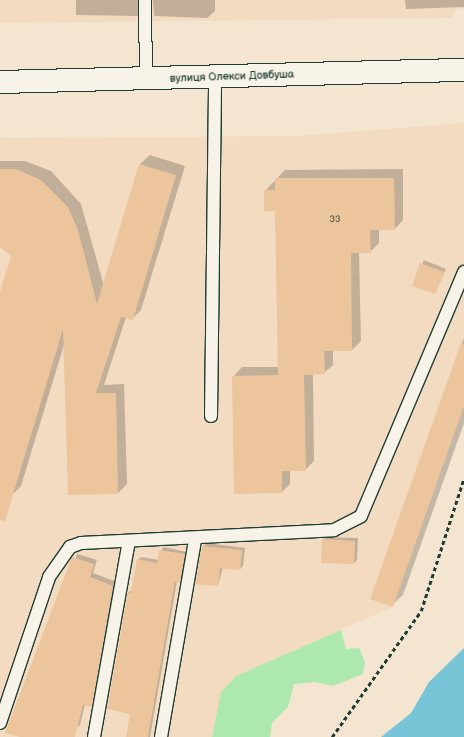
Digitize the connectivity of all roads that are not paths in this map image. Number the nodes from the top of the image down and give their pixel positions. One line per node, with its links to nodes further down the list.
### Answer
1 (145, 0): 4 (lane)
2 (464, 70): 3 (street, вулиця Олекси Довбуша)
3 (215, 78): 4 (street, вулиця Олекси Довбуша); 7 (lane)
4 (146, 80): 5 (street, вулиця Олекси Довбуша)
5 (0, 82)
6 (464, 272): 8 (lane)
7 (211, 416)
8 (195, 540): 9 (lane); 12 (lane)
9 (129, 541): 10 (lane); 11 (lane)
10 (0, 723)
11 (94, 737)
12 (161, 737)

